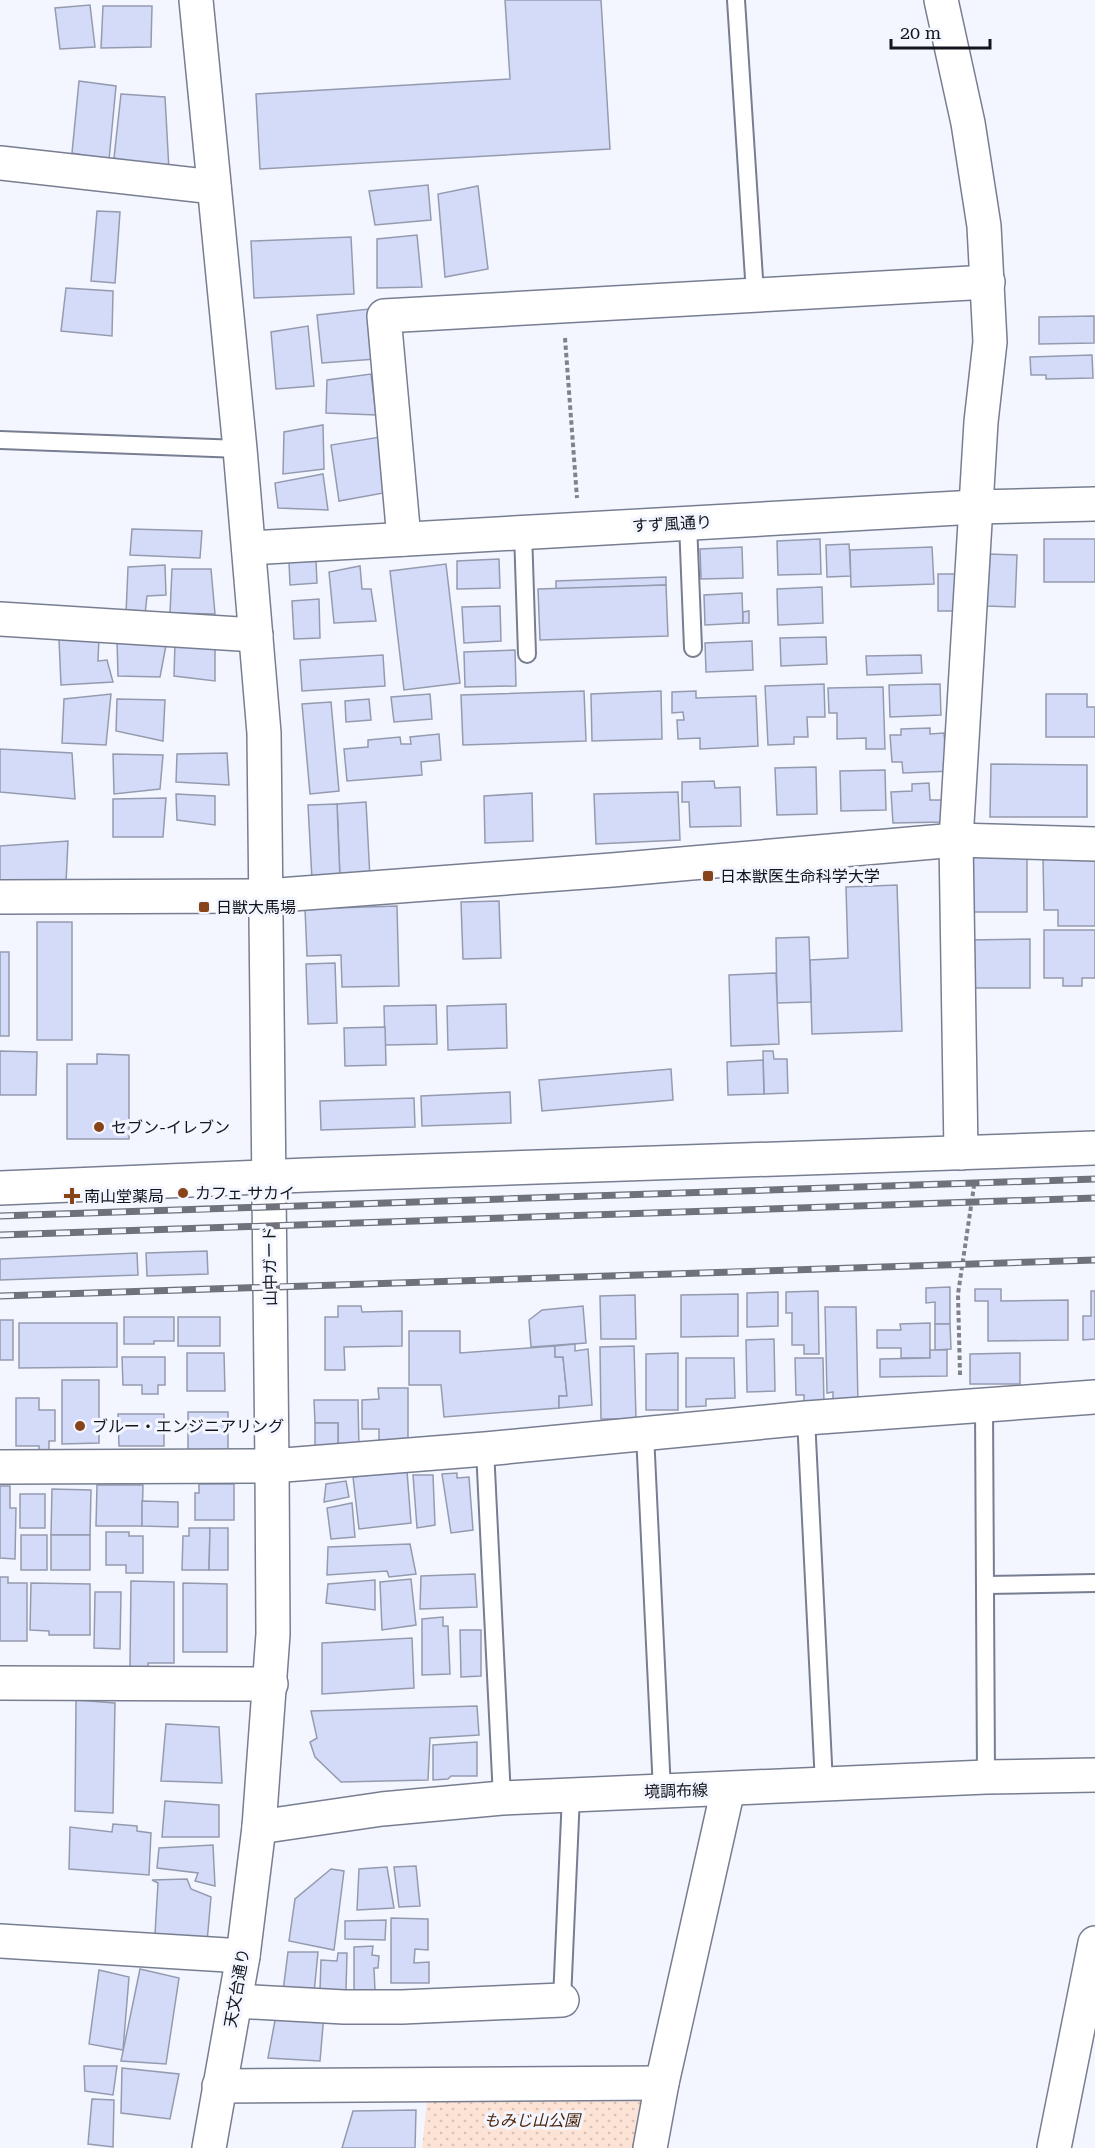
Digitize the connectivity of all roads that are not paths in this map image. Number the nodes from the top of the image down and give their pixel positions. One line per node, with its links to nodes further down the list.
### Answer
1 (196, 0): 5 (street, 山中ガード)
2 (736, 0): 7 (lane)
3 (941, 0): 6 (street)
4 (0, 163): 5 (street)
5 (214, 187): 9 (street, 山中ガード)
6 (988, 282): 7 (street); 11 (street)
7 (755, 294): 14 (street)
8 (0, 440): 9 (lane)
9 (240, 449): 15 (street, 山中ガード)
10 (1095, 504): 11 (street, すず風通り)
11 (976, 507): 12 (street, すず風通り); 20 (street)
12 (688, 523): 13 (street, すず風通り); 18 (lane)
13 (523, 532): 14 (street, すず風通り); 19 (lane)
14 (404, 539): 15 (street, すず風通り)
15 (249, 548): 17 (street, 山中ガード)
16 (0, 619): 17 (street)
17 (256, 635): 22 (street, 山中ガード)
18 (693, 648)
19 (527, 654)
20 (956, 840): 21 (street); 22 (street); 25 (street)
21 (1095, 844)
22 (266, 896): 23 (street); 26 (street, 山中ガード)
23 (0, 897)
24 (1095, 1148): 25 (street)
25 (970, 1153): 26 (street)
26 (269, 1176): 27 (street); 33 (street, 山中ガード)
27 (0, 1188)
28 (1095, 1397): 29 (street)
29 (973, 1405): 30 (street); 36 (lane)
30 (806, 1418): 31 (street); 41 (lane)
31 (645, 1434): 32 (street); 43 (lane)
32 (484, 1449): 33 (street); 45 (lane)
33 (273, 1466): 34 (street); 38 (street, 天文台通り)
34 (0, 1467)
35 (1095, 1583): 36 (lane)
36 (986, 1585): 40 (lane)
37 (0, 1683): 38 (street)
38 (271, 1684): 46 (street, 天文台通り)
39 (1095, 1775): 40 (street, 境調布線)
40 (986, 1777): 41 (street, 境調布線)
41 (824, 1784): 42 (street, 境調布線)
42 (728, 1789): 43 (street, 境調布線); 53 (street)
43 (662, 1791): 44 (street, 境調布線)
44 (571, 1795): 45 (street, 境調布線); 50 (lane)
45 (502, 1798): 46 (street, 境調布線)
46 (259, 1827): 49 (street, 天文台通り)
47 (0, 1941): 49 (street)
48 (1095, 1943): 52 (street)
49 (243, 1956): 51 (street, 天文台通り)
50 (562, 2000): 51 (street)
51 (235, 2001): 54 (street, 天文台通り)
52 (1085, 2049): 57 (street)
53 (662, 2083): 54 (street); 56 (street)
54 (219, 2086): 55 (street, 天文台通り)
55 (209, 2148)
56 (650, 2148)
57 (1054, 2148)

